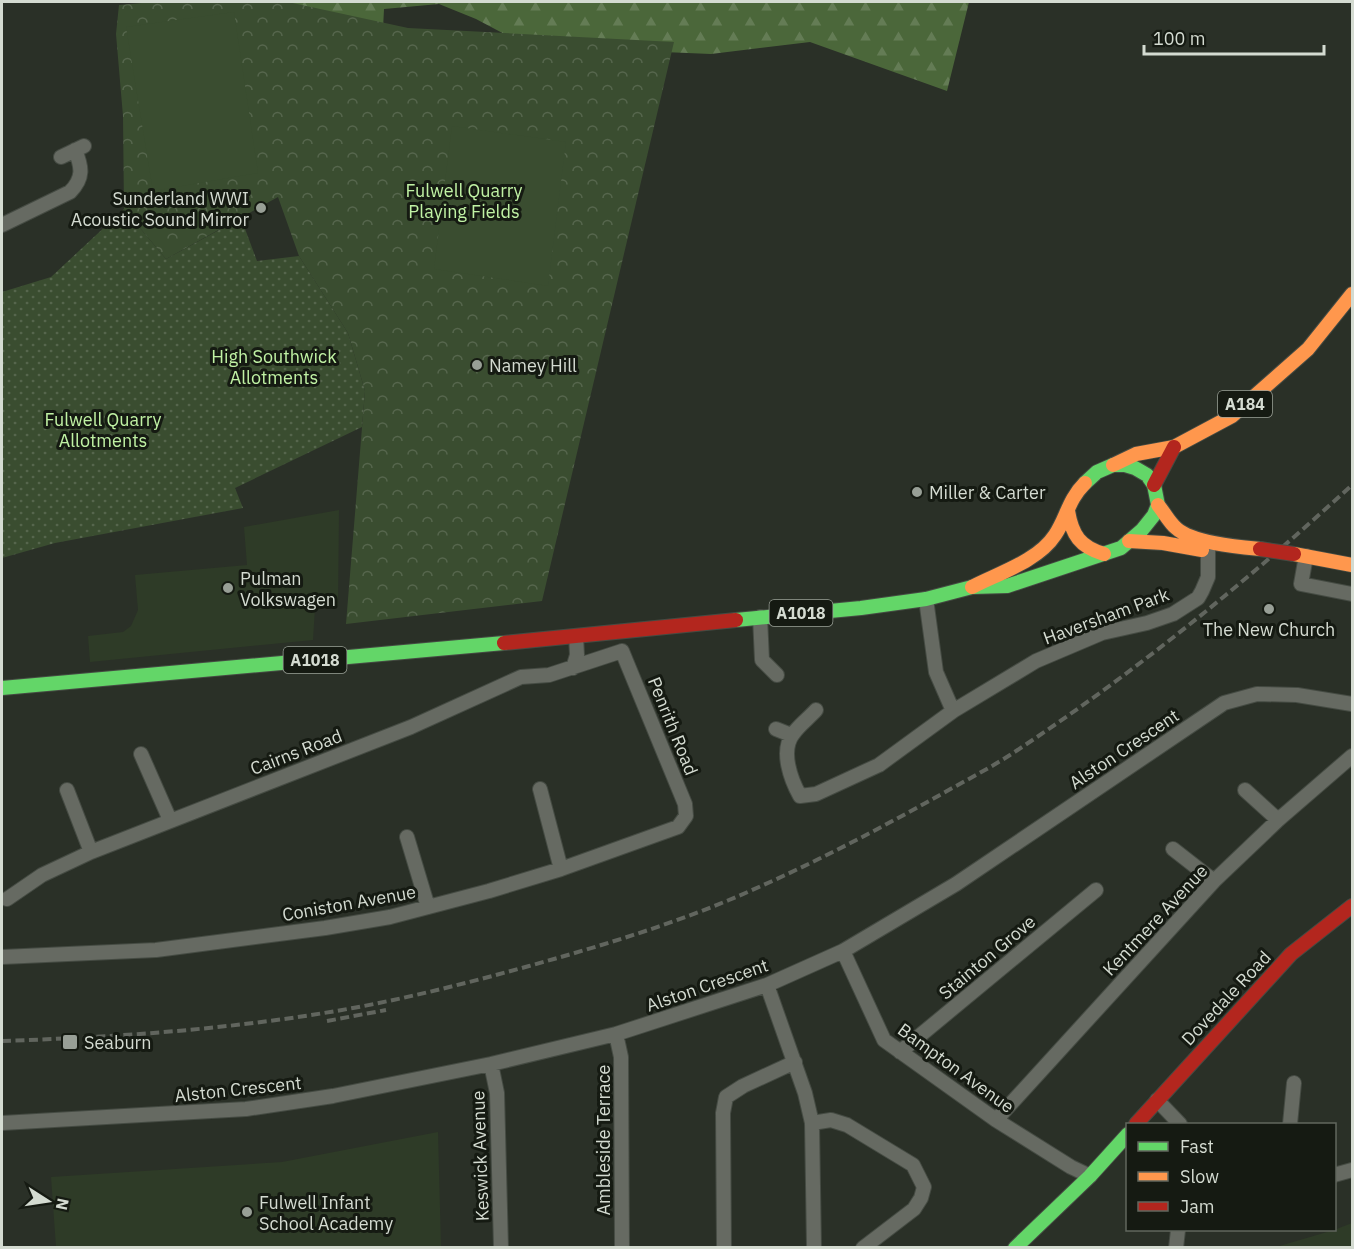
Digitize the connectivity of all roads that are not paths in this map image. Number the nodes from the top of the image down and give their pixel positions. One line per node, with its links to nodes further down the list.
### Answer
1 (61, 157): 2 (street)
2 (3, 221)
3 (1353, 294): 4 (main road, A184)
4 (1174, 447): 5 (main road, A184); 6 (main road)
5 (1113, 465): 6 (main road); 8 (main road)
6 (1154, 485): 7 (main road)
7 (1158, 505): 9 (main road); 10 (main road)
8 (1068, 511): 12 (main road); 15 (main road, A1018)
9 (1129, 541): 11 (main road); 12 (main road)
10 (1225, 546): 11 (main road); 13 (main road, bridge)
11 (1208, 551): 27 (street, Haversham Park)
12 (1104, 554): 15 (main road, A1018)
13 (1300, 555): 14 (main road); 16 (street)
14 (1353, 565)
15 (972, 587): 17 (main road, A1018)
16 (1353, 594)
17 (926, 599): 18 (main road, A1018); 27 (street)
18 (760, 617): 19 (main road, A1018); 23 (street)
19 (629, 629): 20 (main road, A1018); 21 (street)
20 (576, 636): 22 (street); 24 (main road, A1018)
21 (622, 651): 22 (street, Cairns Road); 35 (street, Penrith Road)
22 (573, 668): 36 (street, Cairns Road)
23 (777, 675)
24 (2, 688)
25 (1353, 704): 47 (street, Alston Crescent)
26 (816, 710): 29 (street)
27 (953, 711): 29 (street, Haversham Park)
28 (776, 729): 29 (street)
29 (791, 735)
30 (141, 754): 36 (street)
31 (1353, 756): 37 (street, Kentmere Avenue)
32 (540, 789): 41 (street)
33 (67, 790): 40 (street)
34 (1245, 790): 37 (street)
35 (686, 816): 41 (street, Coniston Avenue)
36 (170, 820): 40 (street, Cairns Road)
37 (1278, 820): 42 (street, Kentmere Avenue)
38 (407, 837): 46 (street)
39 (1173, 849): 42 (street)
40 (91, 852): 44 (street, Cairns Road)
41 (561, 869): 46 (street, Coniston Avenue)
42 (1214, 881): 56 (street, Kentmere Avenue)
43 (1096, 890): 51 (street, Stainton Grove)
44 (3, 902)
45 (1353, 906): 55 (main road, Dovedale Road)
46 (428, 907): 48 (street, Coniston Avenue)
47 (843, 951): 49 (street, Alston Crescent); 51 (street, Bampton Avenue)
48 (2, 957)
49 (767, 985): 50 (street, Alston Crescent); 52 (street)
50 (616, 1034): 53 (street, Alston Crescent); 69 (street, Ambleside Terrace)
51 (900, 1052): 56 (street, Bampton Avenue)
52 (795, 1062): 58 (street); 70 (street)
53 (491, 1064): 57 (street, Alston Crescent); 68 (street, Keswick Avenue)
54 (1294, 1083): 61 (street)
55 (1157, 1100): 59 (main road, Dovedale Road); 60 (street)
56 (996, 1120): 65 (street, Bampton Avenue)
57 (2, 1123)
58 (812, 1123): 67 (street); 71 (street)
59 (1138, 1123)
60 (1178, 1123)
61 (1290, 1123)
62 (1126, 1136): 65 (main road)
63 (1353, 1170): 64 (street)
64 (1336, 1175)
65 (1090, 1176): 72 (main road)
66 (1178, 1231): 73 (street)
67 (867, 1247)
68 (501, 1248)
69 (622, 1248)
70 (724, 1248)
71 (814, 1248)
72 (1015, 1248)
73 (1176, 1248)

